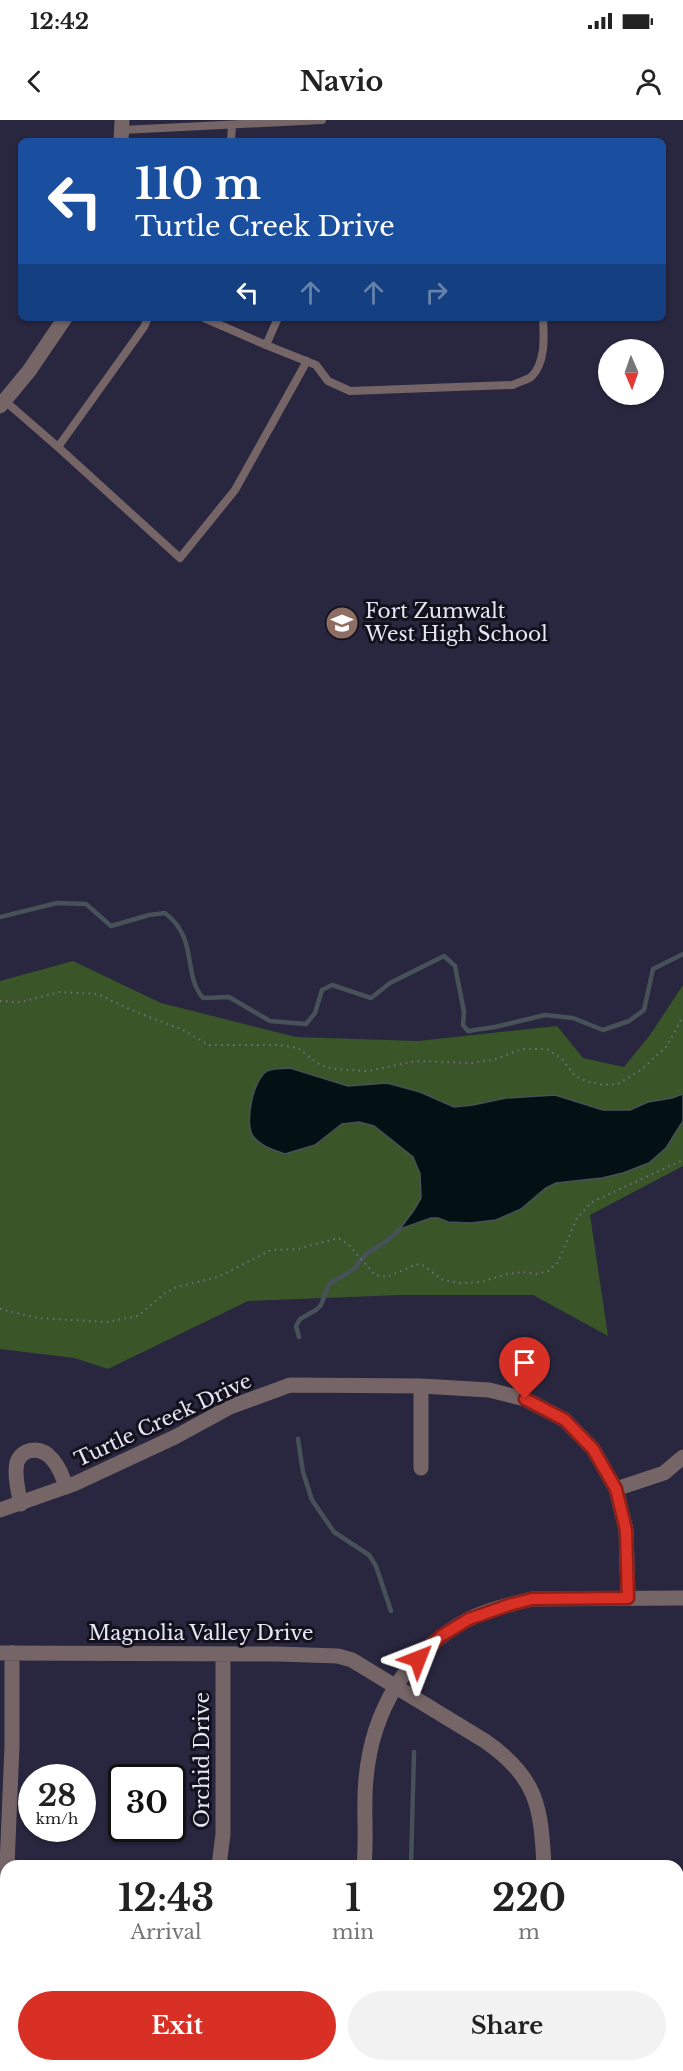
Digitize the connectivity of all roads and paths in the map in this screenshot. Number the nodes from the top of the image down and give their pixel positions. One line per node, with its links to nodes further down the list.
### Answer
1 (322, 120): 2 (lane)
2 (232, 125): 3 (lane); 4 (lane)
3 (122, 130)
4 (231, 138)
5 (63, 321): 12 (street)
6 (147, 321): 13 (lane)
7 (211, 321): 10 (lane)
8 (277, 321): 10 (lane)
9 (543, 321): 11 (lane)
10 (266, 345): 11 (lane)
11 (307, 362): 13 (lane)
12 (2, 404): 13 (lane)
13 (58, 447)
14 (0, 1001): 15 (path)
15 (683, 1016)
16 (683, 1160): 17 (path)
17 (0, 1309)
18 (421, 1386): 20 (street); 21 (street, Turtle Creek Drive); 22 (street, Turtle Creek Drive)
19 (683, 1457): 22 (street)
20 (421, 1468)
21 (66, 1487): 23 (street, Turtle Creek Drive); 23 (street, Turtle Creek Drive)
22 (616, 1489): 25 (street, Turtle Creek Drive)
23 (21, 1504): 24 (street, Turtle Creek Drive)
24 (0, 1510)
25 (628, 1598): 26 (street); 29 (street)
26 (683, 1598)
27 (6, 1653): 28 (street, Magnolia Valley Drive); 30 (street)
28 (223, 1655): 29 (street, Magnolia Valley Drive); 31 (street, Orchid Drive)
29 (394, 1687): 32 (street); 33 (street, Magnolia Valley Drive)
30 (5, 1860)
31 (220, 1860)
32 (364, 1860)
33 (544, 1860)

